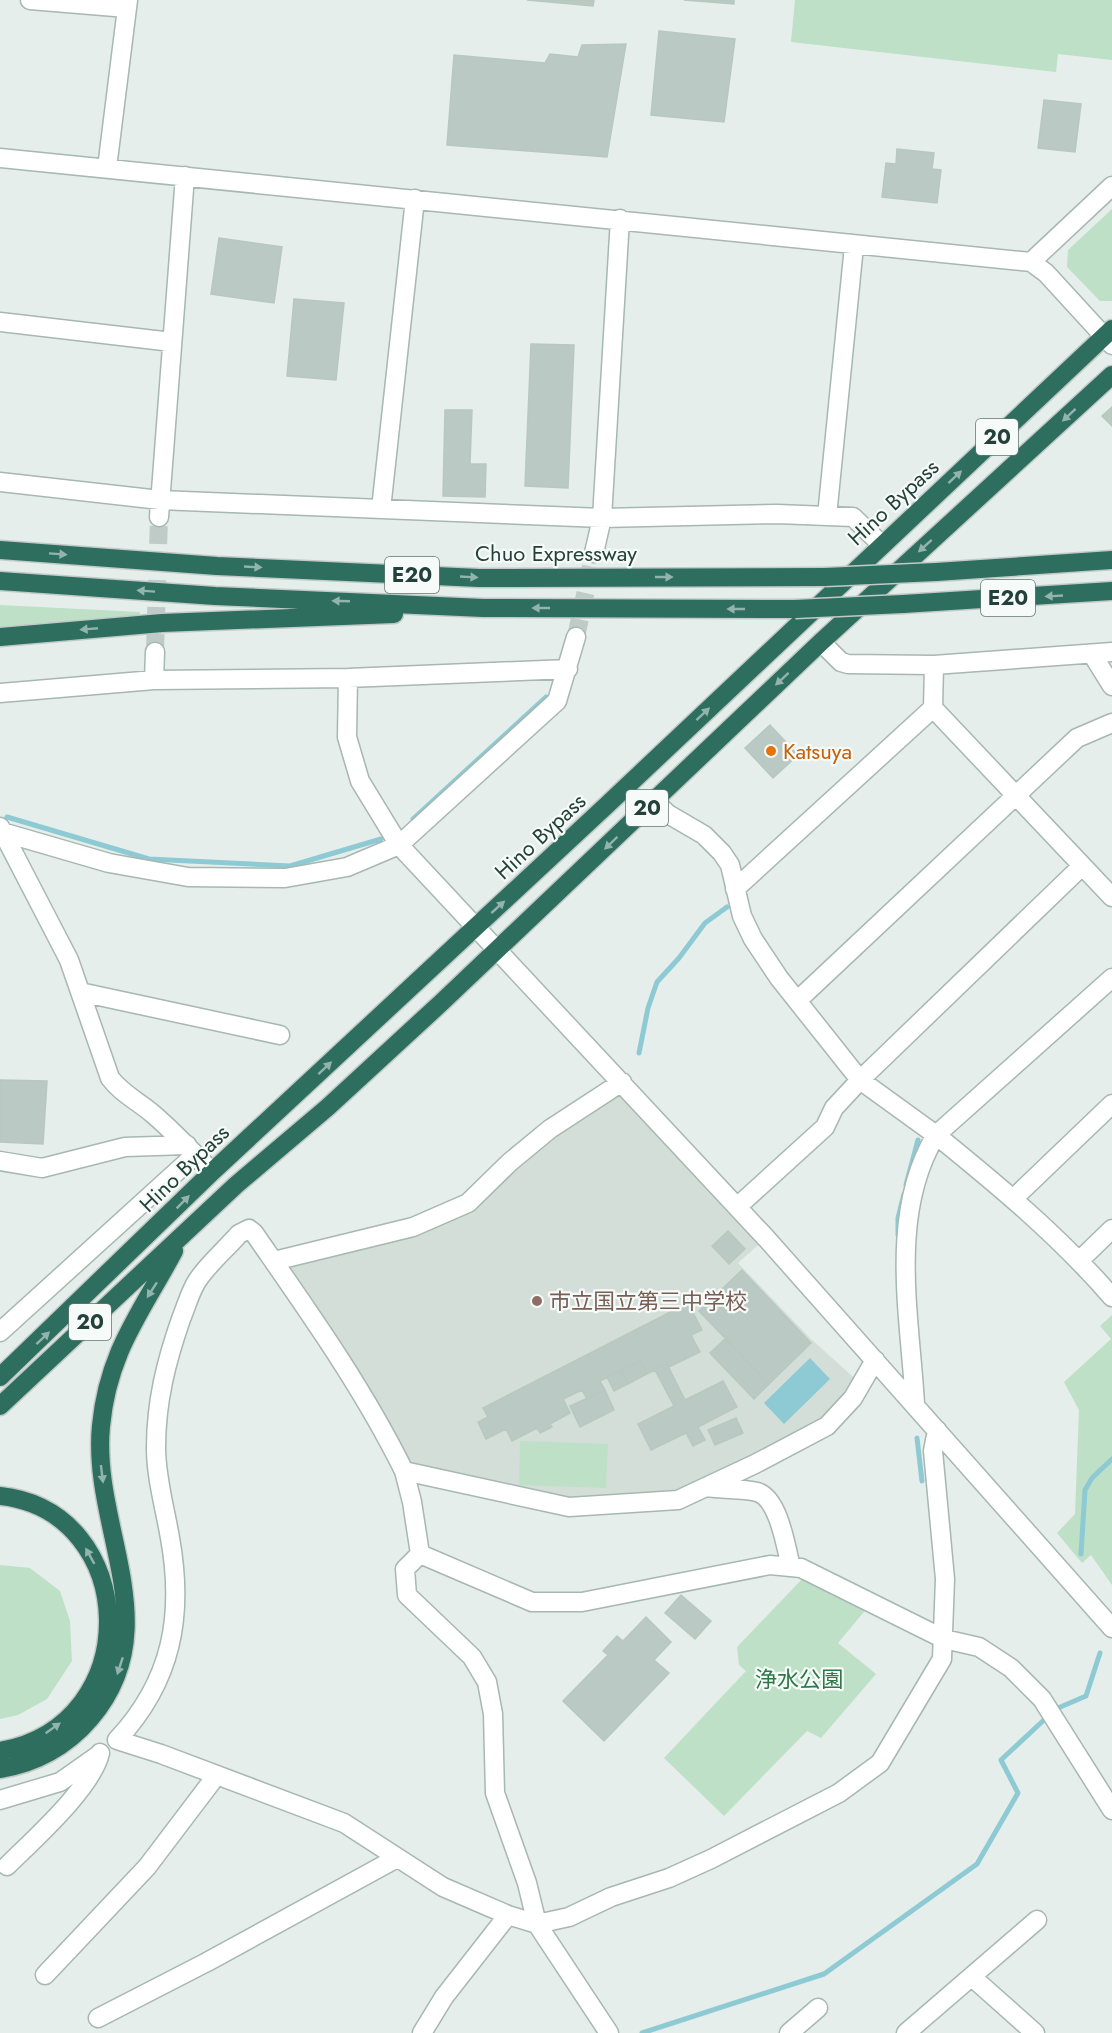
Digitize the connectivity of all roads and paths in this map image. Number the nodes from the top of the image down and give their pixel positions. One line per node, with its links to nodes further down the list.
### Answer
1 (30, 0): 2 (street)
2 (128, 4): 4 (street)
3 (0, 158): 4 (street)
4 (107, 168): 5 (street)
5 (185, 176): 7 (street); 13 (street)
6 (1112, 186): 10 (street)
7 (415, 199): 8 (street); 17 (street)
8 (621, 219): 9 (street); 19 (street)
9 (854, 246): 10 (street); 18 (street)
10 (1031, 262): 12 (street)
11 (0, 322): 13 (street)
12 (1109, 337): 20 (highway, Hino Bypass / 20, one-way to 12)
13 (172, 342): 16 (street)
14 (1112, 375): 29 (highway, 20, one-way to 29)
15 (0, 482): 16 (street)
16 (160, 509): 17 (street)
17 (381, 509): 19 (street)
18 (827, 516): 19 (street); 20 (street)
19 (602, 518): 22 (street)
20 (882, 545): 48 (highway, Hino Bypass / 20, one-way to 20)
21 (0, 550): 23 (highway, Chuo Expressway / E20, one-way to 23, bridge)
22 (594, 553)
23 (1112, 560)
24 (0, 581): 26 (highway, E20, one-way to 24)
25 (1112, 591): 26 (highway, E20, one-way to 26, bridge)
26 (483, 608): 27 (highway, one-way to 27)
27 (0, 637)
28 (576, 637): 34 (street)
29 (821, 642): 33 (street); 42 (highway, 20, one-way to 42)
30 (155, 652): 36 (street)
31 (1112, 652): 32 (street)
32 (1092, 654): 33 (street); 37 (street)
33 (934, 664): 39 (street)
34 (568, 669): 35 (street); 44 (street)
35 (348, 678): 36 (street); 44 (street)
36 (154, 680): 38 (street)
37 (1112, 686)
38 (0, 693)
39 (933, 708): 41 (street); 46 (street)
40 (1112, 723): 41 (street)
41 (1015, 795): 45 (street); 52 (street)
42 (654, 802): 46 (street); 49 (highway, 20, one-way to 49)
43 (1, 829): 44 (street); 51 (street)
44 (399, 845): 48 (street)
45 (1082, 866): 47 (street); 54 (street)
46 (735, 889): 52 (street)
47 (1112, 897)
48 (477, 926): 49 (street); 60 (highway, Hino Bypass / 20, one-way to 48)
49 (498, 949): 55 (street); 64 (highway, 20)
50 (1112, 978): 57 (street)
51 (80, 992): 53 (street); 58 (street)
52 (798, 1000): 54 (street)
53 (280, 1035)
54 (860, 1080): 57 (street); 62 (street)
55 (622, 1082): 62 (street); 66 (street)
56 (1112, 1104): 61 (street)
57 (936, 1135): 61 (street); 71 (street)
58 (191, 1150): 59 (street); 60 (street); 68 (street)
59 (0, 1161)
60 (213, 1172): 70 (highway, Hino Bypass / 20, one-way to 60)
61 (1014, 1198): 65 (street)
62 (737, 1207): 69 (street)
63 (1112, 1229): 65 (street)
64 (180, 1239): 72 (highway, 20); 84 (highway, one-way to 84)
65 (1080, 1260): 67 (street)
66 (274, 1261): 74 (street); 81 (street)
67 (1112, 1298)
68 (0, 1332)
69 (875, 1360): 71 (street); 75 (street)
70 (0, 1377)
71 (915, 1404): 73 (street)
72 (0, 1406)
73 (937, 1430): 79 (street); 80 (street)
74 (404, 1471): 75 (street); 77 (street)
75 (706, 1487): 78 (street)
76 (0, 1496): 82 (highway, one-way to 76)
77 (420, 1554): 78 (street); 92 (street)
78 (791, 1567): 80 (street)
79 (1112, 1628)
80 (944, 1639): 87 (street); 92 (street)
81 (117, 1740): 83 (street); 85 (street)
82 (0, 1751)
83 (100, 1753): 86 (street); 89 (street)
84 (0, 1769)
85 (216, 1776): 88 (street); 93 (street)
86 (0, 1800)
87 (1112, 1810)
88 (397, 1858): 90 (street); 96 (street)
89 (7, 1866)
90 (508, 1915): 92 (street); 97 (street)
91 (1037, 1920): 94 (street)
92 (537, 1924): 98 (street)
93 (45, 1975)
94 (972, 1977): 100 (street); 101 (street)
95 (818, 2008): 99 (street)
96 (98, 2018)
97 (422, 2033)
98 (609, 2033)
99 (789, 2033)
100 (906, 2033)
101 (1035, 2033)

